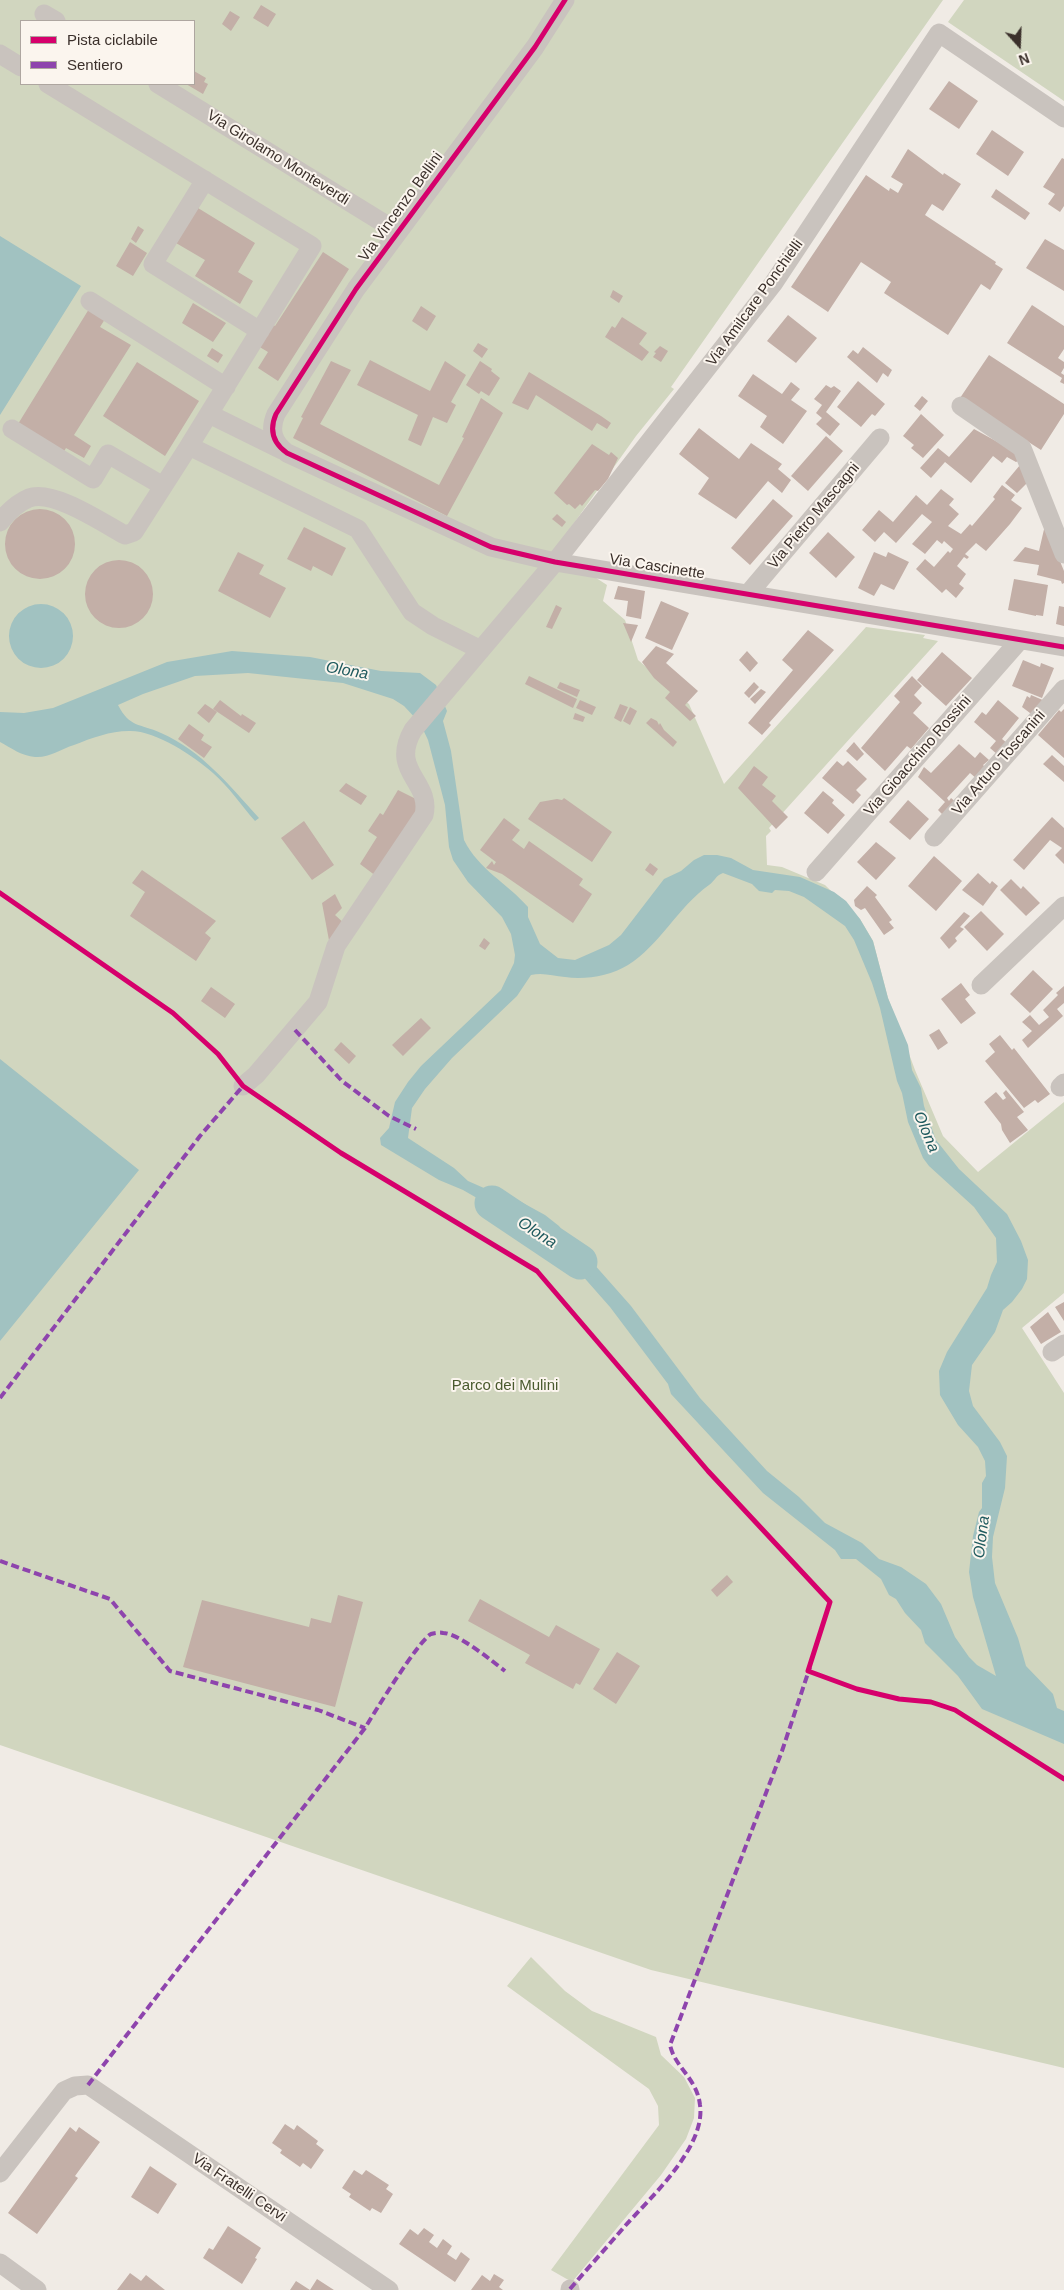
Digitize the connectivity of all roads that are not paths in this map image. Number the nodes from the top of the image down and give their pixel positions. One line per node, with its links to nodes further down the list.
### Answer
1 (566, 0): 8 (street, Via Vincenzo Bellini)
2 (0, 54): 3 (street)
3 (20, 66)
4 (50, 85): 7 (street)
5 (160, 85): 8 (street, Via Girolamo Monteverdi)
6 (1064, 118): 22 (street, Via Amilcare Ponchielli)
7 (204, 180): 10 (street); 10 (street)
8 (398, 232): 15 (street, Via Vincenzo Bellini)
9 (90, 301): 11 (street)
10 (260, 331): 11 (street)
11 (226, 387): 13 (street)
12 (961, 406): 21 (street)
13 (209, 414): 17 (street); 18 (street)
14 (12, 429): 19 (street)
15 (273, 436): 18 (street, Via Cascinette)
16 (880, 438): 23 (street, Via Pietro Mascagni)
17 (190, 446): 19 (street); 26 (street)
18 (288, 453): 22 (street, Via Cascinette)
19 (164, 486): 20 (street)
20 (0, 522)
21 (1064, 554)
22 (555, 562): 23 (street, Via Cascinette); 26 (street, Via Amilcare Ponchielli)
23 (748, 594): 24 (street, Via Cascinette)
24 (1020, 640): 25 (street, Via Cascinette); 29 (street, Via Gioacchino Rossini)
25 (1064, 647)
26 (481, 650): 32 (street, Via Amilcare Ponchielli)
27 (1064, 689): 28 (street, Via Arturo Toscanini)
28 (934, 837)
29 (816, 872)
30 (1064, 906): 31 (street)
31 (982, 985)
32 (250, 1080)
33 (0, 2173): 36 (street, Via Fratelli Cervi)
34 (0, 2263): 35 (street)
35 (37, 2290)
36 (389, 2290)

